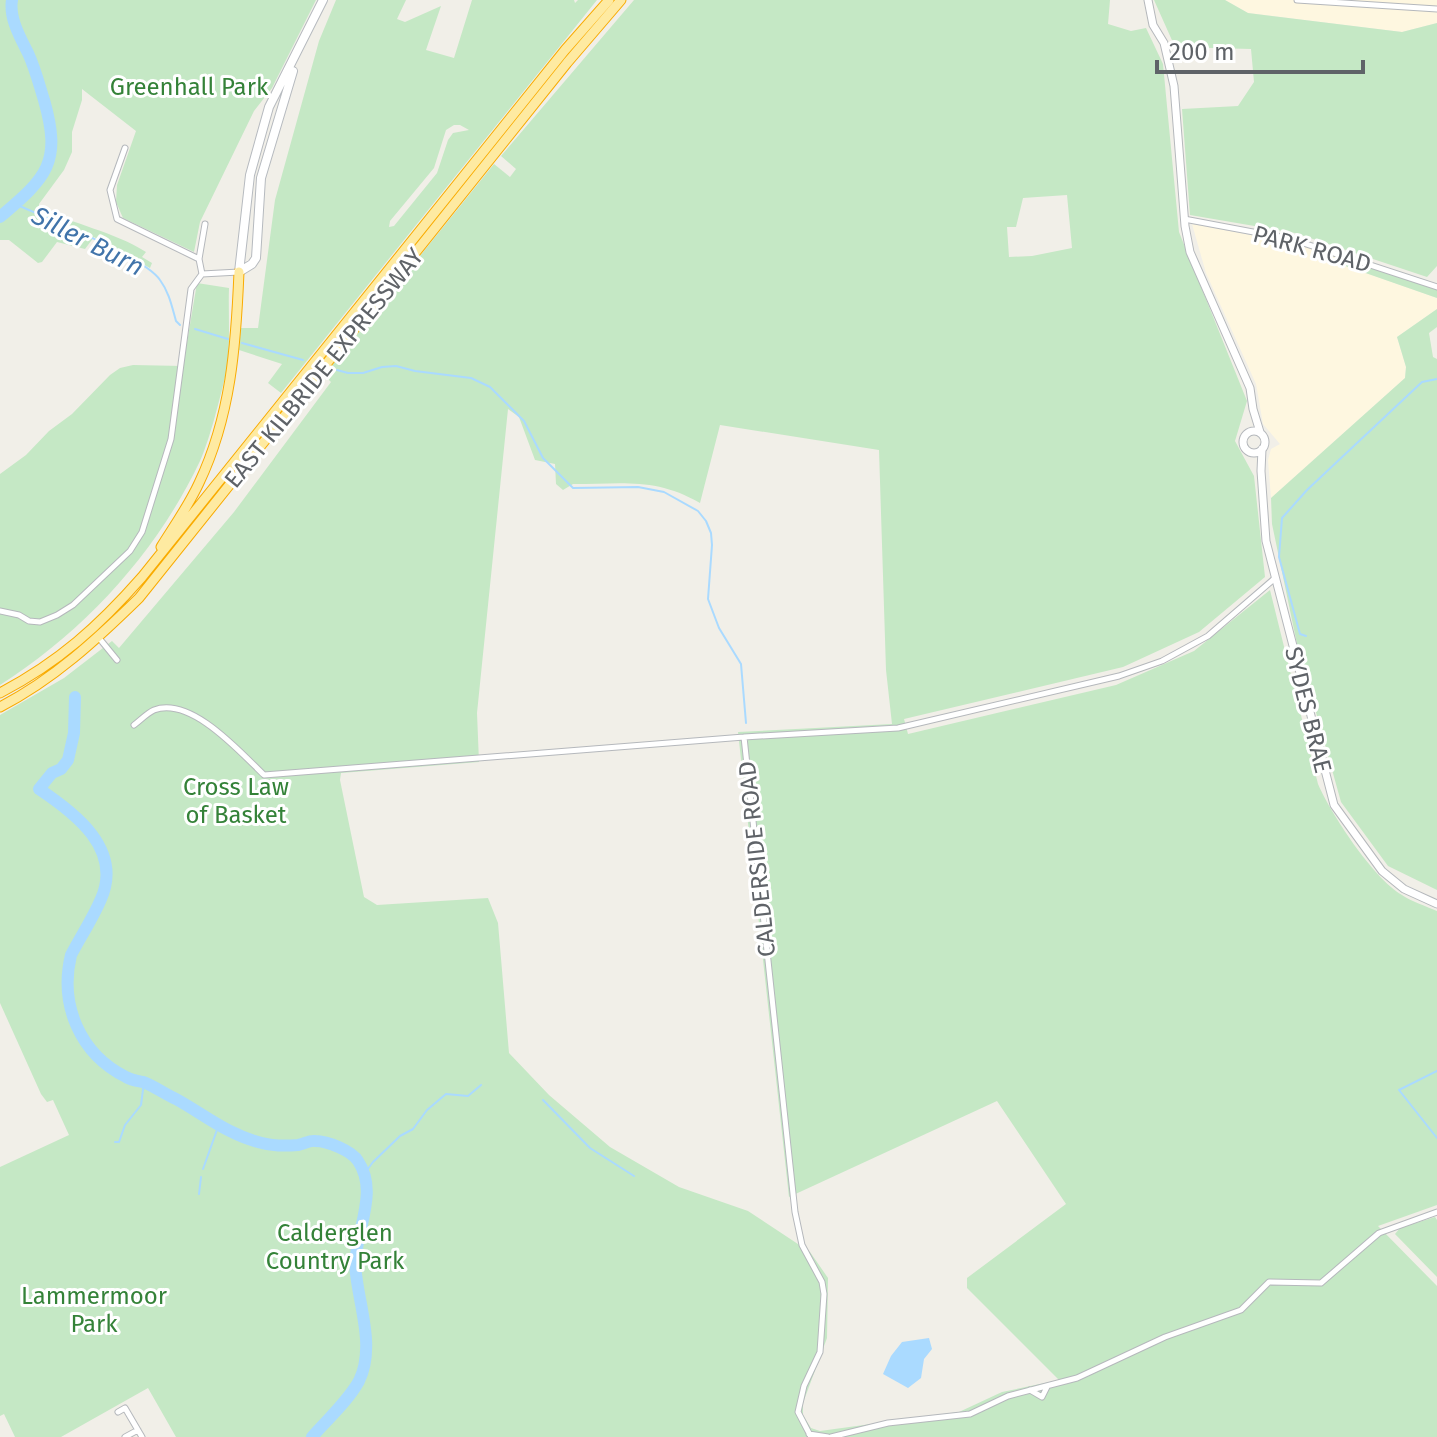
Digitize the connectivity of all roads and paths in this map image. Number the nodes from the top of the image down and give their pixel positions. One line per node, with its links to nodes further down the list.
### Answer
1 (323, 0): 7 (main road)
2 (609, 0): 21 (highway, EAST KILBRIDE EXPRESSWAY)
3 (621, 0): 24 (highway, EAST KILBRIDE EXPRESSWAY)
4 (1148, 0): 9 (street)
5 (1297, 0): 6 (street)
6 (1437, 9)
7 (302, 44): 12 (main road); 12 (main road)
8 (125, 148): 11 (street)
9 (1184, 219): 14 (street, PARK ROAD); 15 (street)
10 (205, 224): 11 (street)
11 (199, 259): 13 (street)
12 (239, 272): 13 (street); 21 (highway)
13 (202, 274): 23 (street)
14 (1437, 287)
15 (1253, 409): 16 (street); 17 (street)
16 (1260, 432): 17 (street); 18 (street)
17 (1244, 436): 19 (street)
18 (1262, 449): 19 (street); 20 (street, SYDES BRAE)
19 (1246, 450): 20 (street)
20 (1261, 471): 22 (street, SYDES BRAE)
21 (142, 577): 26 (highway, EAST KILBRIDE EXPRESSWAY)
22 (1274, 579): 29 (street, CALDERSIDE ROAD); 30 (street, SYDES BRAE)
23 (2, 611)
24 (99, 638): 25 (street); 27 (highway, EAST KILBRIDE EXPRESSWAY)
25 (117, 660)
26 (0, 693)
27 (0, 707)
28 (134, 725): 29 (street)
29 (744, 737): 34 (street, CALDERSIDE ROAD)
30 (1437, 904)
31 (1437, 1212): 37 (street)
32 (118, 1412): 33 (street)
33 (138, 1430): 35 (street); 36 (street)
34 (810, 1436): 37 (street)
35 (125, 1437)
36 (142, 1437)
37 (829, 1437)

